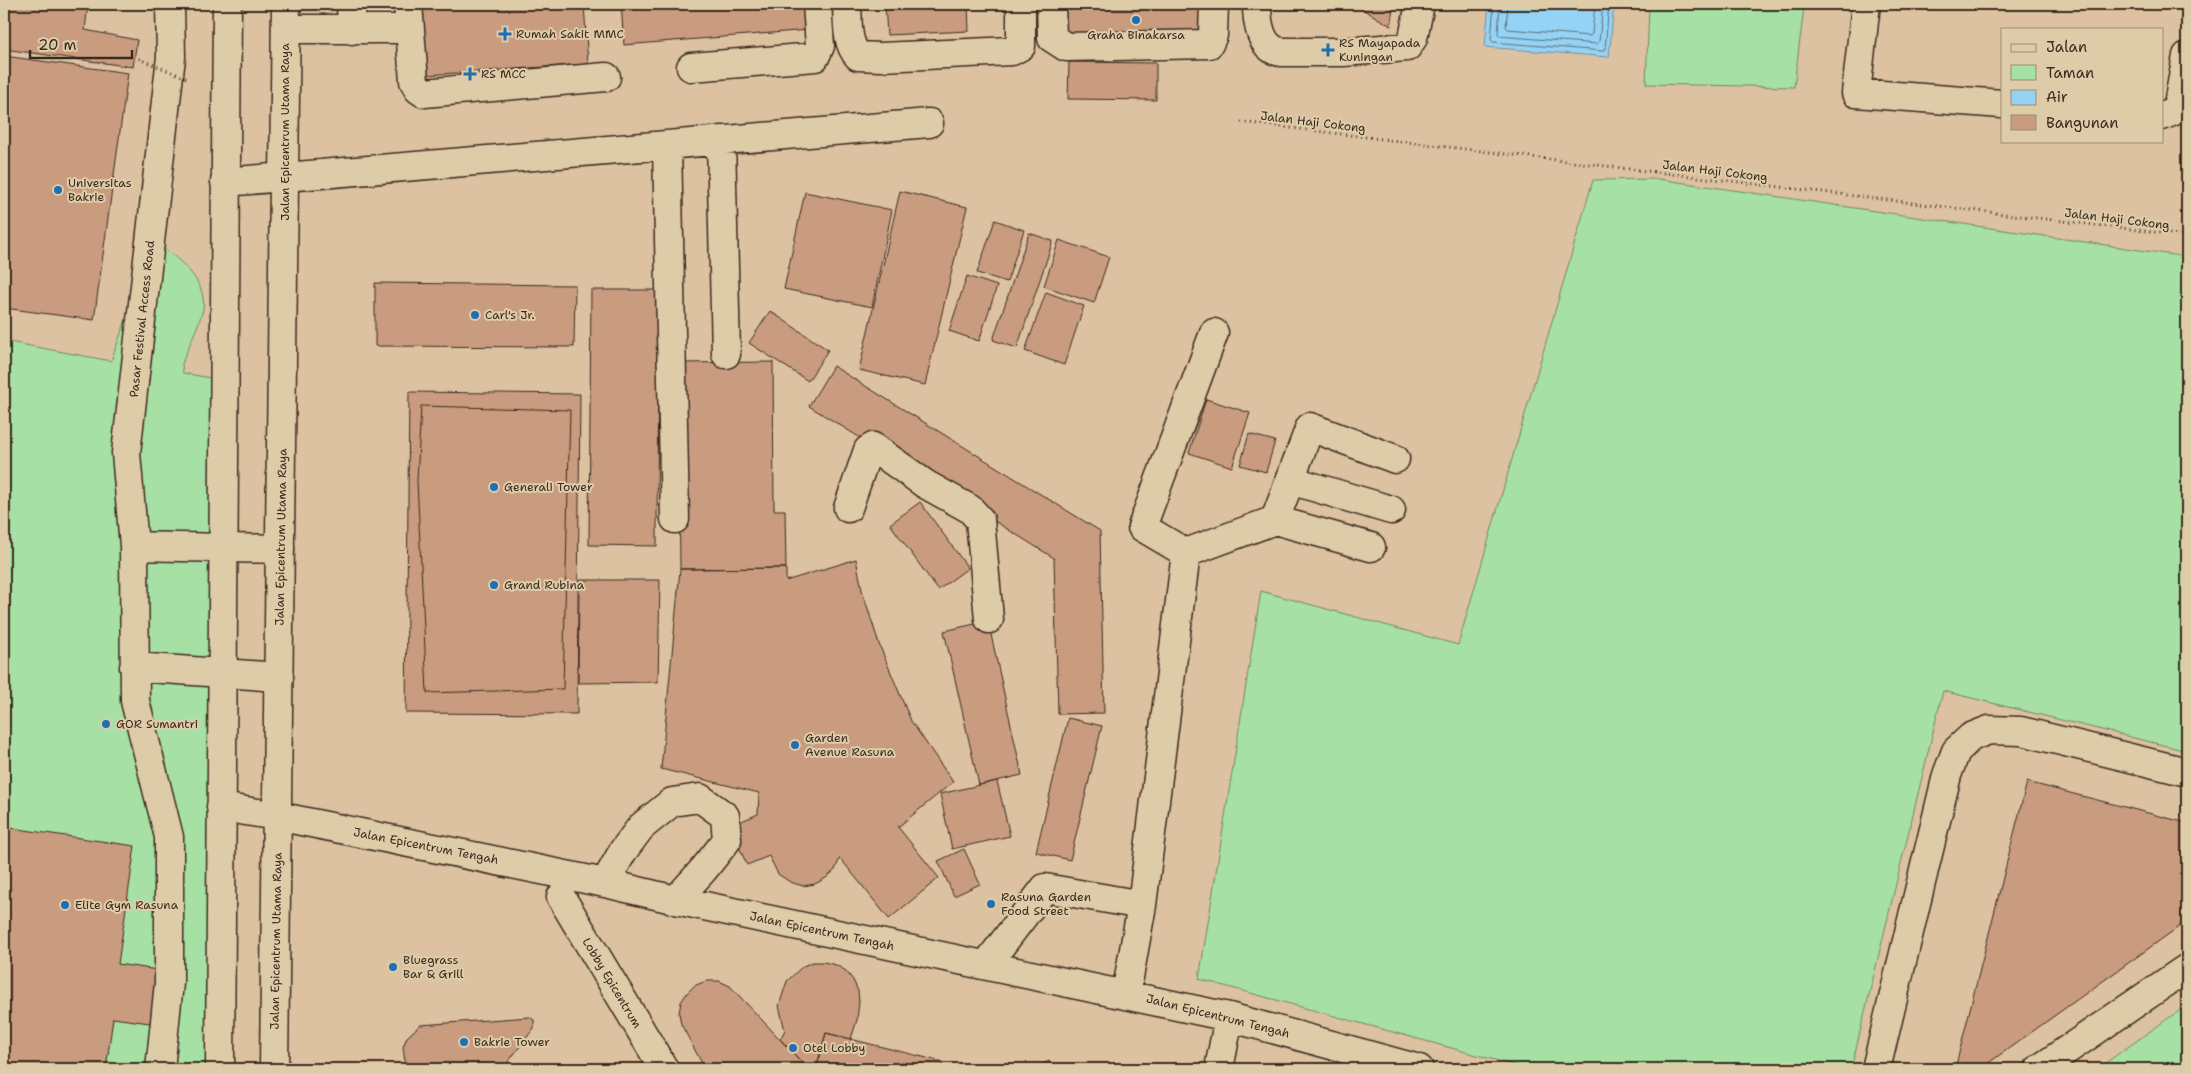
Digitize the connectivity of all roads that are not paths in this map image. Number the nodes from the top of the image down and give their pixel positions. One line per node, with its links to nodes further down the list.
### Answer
1 (170, 4): 32 (main road, Pasar Festival Access Road)
2 (226, 4): 23 (main road)
3 (817, 4): 15 (main road)
4 (847, 4): 5 (main road)
5 (1021, 4)
6 (1051, 4): 7 (main road)
7 (1214, 4)
8 (1257, 4): 9 (main road)
9 (1420, 4)
10 (1866, 4): 17 (main road)
11 (286, 16): 13 (main road); 22 (main road, Jalan Epicentrum Utama Raya)
12 (409, 16): 13 (main road); 16 (main road)
13 (352, 17)
14 (2187, 56): 18 (main road)
15 (691, 67)
16 (606, 77)
17 (2001, 104)
18 (2164, 115)
19 (930, 123): 20 (main road)
20 (721, 140): 21 (main road); 25 (main road)
21 (667, 145): 22 (main road); 30 (main road)
22 (286, 177): 23 (main road); 35 (main road, Jalan Epicentrum Utama Raya)
23 (225, 182): 33 (main road)
24 (1214, 333): 36 (main road)
25 (726, 354)
26 (1395, 458): 27 (main road)
27 (1290, 480): 29 (main road); 31 (main road)
28 (848, 508): 37 (main road)
29 (1391, 510)
30 (676, 519)
31 (1275, 520): 34 (main road); 36 (main road)
32 (134, 546): 33 (main road); 38 (main road, Pasar Festival Access Road)
33 (223, 548): 35 (main road); 39 (main road)
34 (1371, 548)
35 (280, 549): 40 (main road, Jalan Epicentrum Utama Raya)
36 (1186, 553): 47 (main road)
37 (989, 619)
38 (134, 667): 39 (main road); 52 (main road, Pasar Festival Access Road)
39 (222, 673): 40 (main road); 42 (main road)
40 (279, 676): 43 (main road, Jalan Epicentrum Utama Raya)
41 (2187, 772): 58 (main road)
42 (221, 807): 43 (main road, Jalan Epicentrum Tengah); 53 (main road)
43 (277, 816): 44 (main road, Jalan Epicentrum Tengah); 54 (main road, Jalan Epicentrum Utama Raya)
44 (605, 883): 46 (main road, Jalan Epicentrum Tengah); 46 (main road)
45 (560, 897): 55 (main road, Lobby Epicentrum)
46 (676, 900): 48 (main road, Jalan Epicentrum Tengah)
47 (1142, 905): 48 (main road); 50 (main road)
48 (986, 965): 50 (main road, Jalan Epicentrum Tengah)
49 (2187, 968): 59 (main road)
50 (1126, 994): 51 (main road, Jalan Epicentrum Tengah)
51 (1229, 1016): 56 (main road); 57 (main road, Jalan Epicentrum Tengah)
52 (160, 1069)
53 (220, 1069)
54 (274, 1069)
55 (664, 1069)
56 (1219, 1069)
57 (1419, 1069)
58 (1876, 1069)
59 (2039, 1069)

